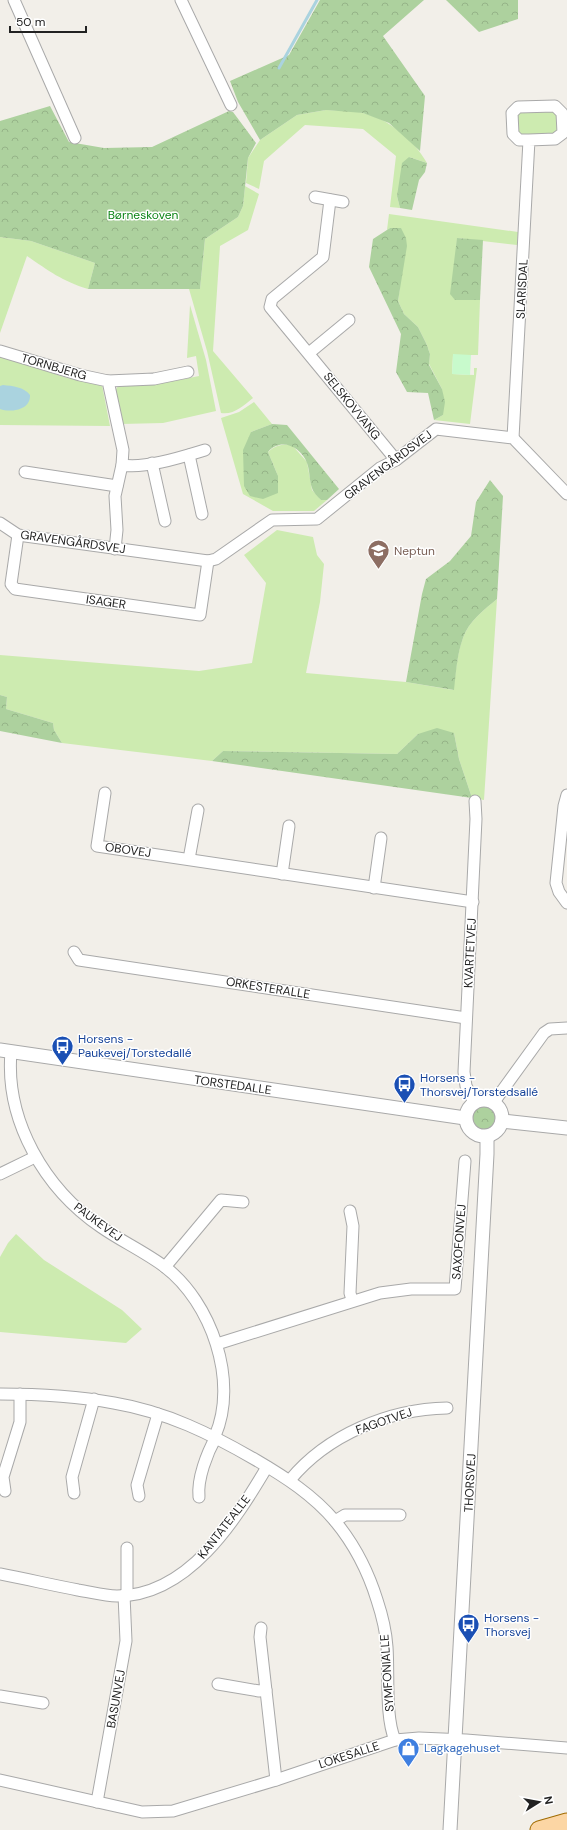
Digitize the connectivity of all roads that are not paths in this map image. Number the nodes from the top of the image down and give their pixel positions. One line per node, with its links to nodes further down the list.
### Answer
1 (14, 0): 4 (street)
2 (181, 0): 3 (street)
3 (230, 105)
4 (75, 138)
5 (529, 140): 5 (street); 14 (street, SLARISDAL)
6 (315, 197): 7 (street)
7 (330, 200): 8 (street); 11 (street, SELSKOVVANG)
8 (343, 202)
9 (349, 320): 11 (street)
10 (0, 351): 13 (street, TORNBJERG)
11 (308, 353): 17 (street, SELSKOVVANG)
12 (188, 372): 13 (street, TORNBJERG)
13 (108, 381): 19 (street)
14 (514, 438): 17 (street, GRAVENGÅRDSVEJ); 22 (street)
15 (205, 450): 16 (street)
16 (189, 455): 18 (street); 23 (street)
17 (396, 460): 28 (street, GRAVENGÅRDSVEJ)
18 (152, 463): 19 (street); 24 (street)
19 (122, 466): 21 (street)
20 (25, 472): 21 (street)
21 (116, 486): 27 (street)
22 (565, 492)
23 (202, 514)
24 (165, 521)
25 (0, 523): 26 (street, GRAVENGÅRDSVEJ)
26 (18, 535): 27 (street, GRAVENGÅRDSVEJ); 28 (street, ISAGER)
27 (115, 549): 28 (street, GRAVENGÅRDSVEJ)
28 (208, 561)
29 (105, 793): 35 (street, OBOVEJ)
30 (567, 795): 39 (street)
31 (476, 801): 38 (street, KVARTETVEJ)
32 (198, 810): 35 (street)
33 (288, 826): 36 (street)
34 (381, 838): 37 (street)
35 (189, 859): 36 (street, OBOVEJ)
36 (282, 874): 37 (street, OBOVEJ)
37 (374, 888): 38 (street, OBOVEJ)
38 (473, 902): 41 (street, KVARTETVEJ)
39 (567, 903)
40 (74, 952): 41 (street, ORKESTERALLE)
41 (466, 1018): 44 (street, KVARTETVEJ)
42 (567, 1028): 45 (street)
43 (5, 1051): 46 (street, TORSTEDALLE); 50 (street, PAUKEVEJ)
44 (474, 1102): 45 (street); 46 (street)
45 (494, 1102): 47 (street)
46 (466, 1118): 49 (street)
47 (502, 1121): 48 (street); 49 (street)
48 (567, 1128)
49 (487, 1136): 80 (street, THORSVEJ)
50 (35, 1157): 52 (street); 55 (street, PAUKEVEJ)
51 (465, 1162): 56 (street, SAXOFONVEJ)
52 (0, 1174)
53 (243, 1202): 55 (street)
54 (350, 1211): 56 (street)
55 (165, 1267): 57 (street, PAUKEVEJ)
56 (352, 1300): 57 (street, SAXOFONVEJ)
57 (217, 1344): 63 (street, PAUKEVEJ)
58 (0, 1394): 59 (street, SYMFONIALLE)
59 (20, 1394): 60 (street, SYMFONIALLE); 66 (street)
60 (94, 1399): 62 (street, SYMFONIALLE); 67 (street)
61 (447, 1408): 65 (street, FAGOTVEJ)
62 (158, 1414): 63 (street, SYMFONIALLE); 68 (street)
63 (215, 1436): 64 (street, SYMFONIALLE); 69 (street)
64 (267, 1467): 65 (street, SYMFONIALLE); 74 (street, KANTATEALLE)
65 (290, 1480): 71 (street, SYMFONIALLE)
66 (5, 1492)
67 (74, 1493)
68 (139, 1496)
69 (200, 1497)
70 (400, 1515): 71 (street)
71 (335, 1520): 81 (street, SYMFONIALLE)
72 (127, 1548): 74 (street)
73 (0, 1574): 74 (street, KANTATEALLE)
74 (126, 1595): 85 (street, BASUNVEJ)
75 (261, 1628): 77 (street)
76 (218, 1684): 77 (street)
77 (266, 1690): 84 (street)
78 (0, 1696): 79 (street)
79 (43, 1702)
80 (455, 1739): 81 (street, LOKESALLE); 82 (street, LOKESALLE); 87 (street, THORSVEJ)
81 (395, 1740): 84 (street, LOKESALLE)
82 (567, 1748)
83 (0, 1780): 85 (street, LOKESALLE)
84 (276, 1780): 85 (street, LOKESALLE)
85 (97, 1802)
86 (567, 1822): 88 (main road)
87 (450, 1830)
88 (539, 1830)

